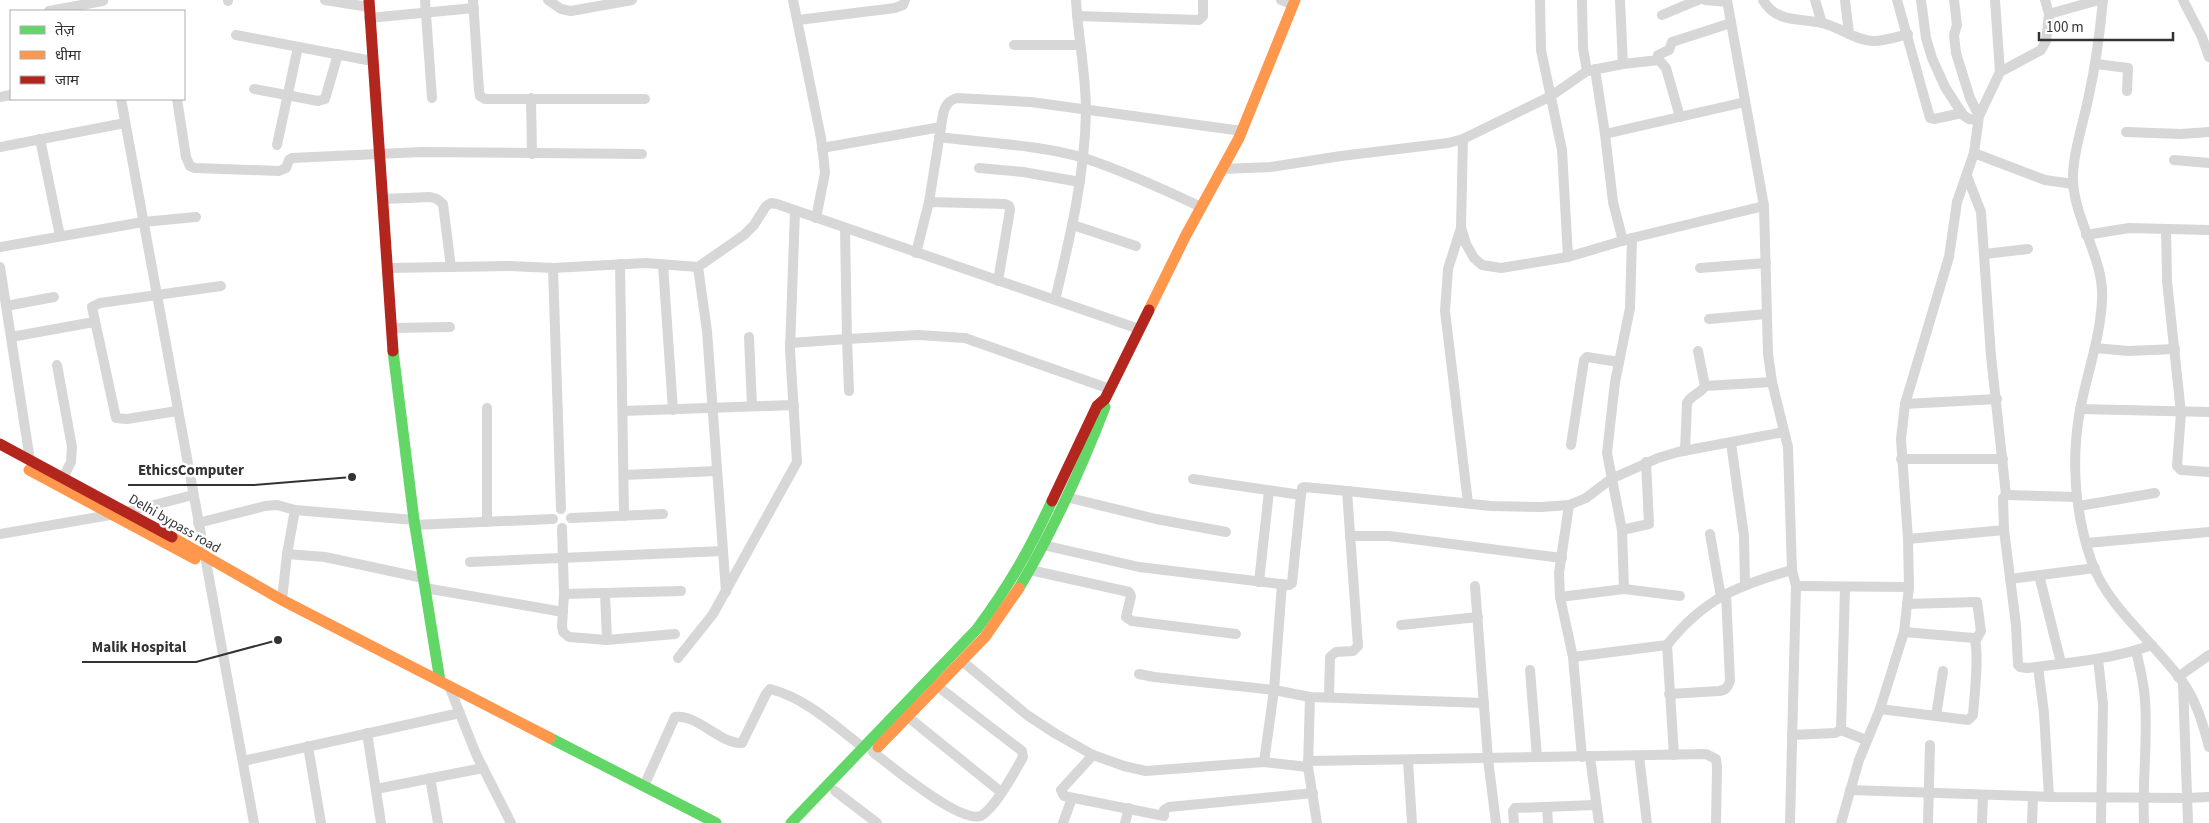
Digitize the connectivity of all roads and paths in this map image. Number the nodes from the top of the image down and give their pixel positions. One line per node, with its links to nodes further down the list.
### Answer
1 (325, 0): 30 (street)
2 (425, 0): 32 (street)
3 (548, 0): 4 (street)
4 (632, 0)
5 (793, 0): 36 (street)
6 (905, 0): 36 (street)
7 (1076, 0): 35 (street)
8 (1203, 0): 35 (street)
9 (1282, 0): 27 (street)
10 (1540, 0): 56 (street)
11 (1582, 0): 51 (street)
12 (1620, 0): 49 (street)
13 (1698, 0): 34 (street)
14 (1705, 0): 25 (street)
15 (1763, 0): 38 (street)
16 (1815, 0): 38 (street)
17 (1845, 0): 39 (street)
18 (1897, 0): 40 (street)
19 (1921, 0): 64 (street)
20 (1954, 0): 66 (street)
21 (1995, 0): 52 (street)
22 (2045, 0): 33 (street)
23 (2099, 0): 33 (street)
24 (2103, 0): 50 (street)
25 (1727, 1): 37 (street)
26 (2188, 1): 46 (street)
27 (1294, 2): 69 (street)
28 (103, 4): 31 (street)
29 (473, 4): 32 (street); 58 (street)
30 (369, 9): 32 (street); 48 (street)
31 (56, 10)
32 (426, 12): 57 (street)
33 (2049, 14): 52 (street)
34 (1662, 15)
35 (1077, 16): 43 (street)
36 (798, 20): 78 (street)
37 (1731, 23): 47 (street); 62 (street)
38 (1822, 23): 39 (street)
39 (1849, 34): 40 (street)
40 (1908, 34): 64 (street)
41 (236, 35): 44 (street)
42 (1014, 45): 43 (street)
43 (1080, 45): 63 (street)
44 (298, 47): 45 (street); 55 (street)
45 (338, 54): 48 (street); 55 (street)
46 (2209, 57)
47 (1659, 60): 49 (street); 65 (street)
48 (372, 61): 80 (street)
49 (1622, 64): 51 (street)
50 (2096, 64): 54 (street); 90 (street)
51 (1591, 70): 56 (street); 72 (street)
52 (2000, 72): 66 (street)
53 (254, 89): 55 (street)
54 (2127, 91)
55 (286, 95): 76 (street)
56 (1551, 96): 74 (street); 112 (street)
57 (432, 98)
58 (531, 98): 59 (street); 81 (street)
59 (645, 99)
60 (121, 100): 67 (street)
61 (177, 100): 80 (street)
62 (1745, 102): 65 (street); 93 (street)
63 (1086, 110): 68 (street); 69 (street); 83 (street)
64 (1962, 113): 66 (street)
65 (1680, 117): 72 (street)
66 (1979, 118): 79 (street)
67 (125, 123): 75 (street); 98 (street)
68 (941, 126): 73 (street); 78 (street)
69 (1242, 131): 87 (street)
70 (2126, 132): 71 (street)
71 (2209, 132)
72 (1604, 134): 106 (street)
73 (939, 138): 83 (street); 92 (street)
74 (1463, 139): 87 (street); 100 (street)
75 (40, 140): 77 (street); 105 (street)
76 (277, 144)
77 (0, 147)
78 (822, 148): 97 (street)
79 (1974, 153): 88 (street); 90 (street)
80 (380, 154): 81 (street); 91 (street)
81 (532, 154): 82 (street)
82 (642, 154)
83 (1083, 158): 89 (street); 94 (street)
84 (2174, 160): 85 (street)
85 (2209, 163)
86 (979, 168): 89 (street)
87 (1222, 168): 94 (street)
88 (1967, 176): 111 (street); 148 (street)
89 (1080, 182): 99 (street)
90 (2074, 184): 104 (street)
91 (383, 199): 117 (street); 119 (street)
92 (929, 202): 110 (street); 122 (street)
93 (1764, 206): 106 (street); 113 (street)
94 (1201, 207): 133 (street)
95 (795, 211): 97 (street); 118 (street); 137 (street)
96 (196, 217): 98 (street)
97 (816, 218): 101 (street)
98 (143, 222): 105 (street); 124 (street)
99 (1073, 225): 107 (street); 126 (street)
100 (1461, 227): 112 (street); 183 (street)
101 (845, 228): 110 (street); 136 (street)
102 (2166, 229): 103 (street); 104 (street); 139 (street)
103 (2209, 230)
104 (2086, 235): 138 (street)
105 (60, 236): 108 (street)
106 (1628, 240): 112 (street); 141 (street)
107 (1136, 246)
108 (0, 247)
109 (2028, 249): 111 (street)
110 (916, 252): 122 (street)
111 (1984, 254): 147 (street)
112 (1568, 258)
113 (1766, 263): 121 (street); 128 (street)
114 (620, 264): 115 (street); 120 (street); 156 (street)
115 (663, 265): 118 (street); 153 (street)
116 (0, 267): 127 (street)
117 (451, 267): 119 (street); 120 (street)
118 (698, 267): 152 (street)
119 (387, 268): 132 (street)
120 (552, 268): 185 (street)
121 (1700, 268)
122 (998, 281): 126 (street)
123 (221, 286): 124 (street)
124 (156, 295): 130 (street); 155 (street)
125 (54, 297): 127 (street)
126 (1055, 300): 133 (street)
127 (6, 306): 134 (street)
128 (1768, 314): 129 (street); 143 (street)
129 (1709, 319)
130 (94, 322): 134 (street); 155 (street)
131 (450, 327): 132 (street)
132 (392, 328): 193 (street)
133 (1140, 329): 146 (street)
134 (11, 337): 167 (street)
135 (748, 337): 150 (street)
136 (847, 339): 137 (street); 145 (street); 146 (street)
137 (790, 343): 149 (street)
138 (2095, 348): 139 (street); 154 (street)
139 (2175, 349): 158 (street)
140 (1698, 351): 144 (street)
141 (1619, 362): 162 (street); 173 (street)
142 (57, 365): 172 (street)
143 (1772, 382): 144 (street); 159 (street)
144 (1705, 386): 163 (street)
145 (850, 390)
146 (1107, 394): 181 (street); 259 (street)
147 (1997, 399): 148 (street); 166 (street)
148 (1905, 404): 165 (street)
149 (794, 405): 150 (street); 228 (street)
150 (752, 406): 152 (street)
151 (486, 408): 194 (street)
152 (712, 408): 153 (street); 169 (street)
153 (673, 410): 156 (street)
154 (2080, 410): 158 (street); 182 (street)
155 (177, 411): 178 (street)
156 (623, 412): 171 (street)
157 (2209, 412): 158 (street)
158 (2181, 413): 170 (street)
159 (1784, 432): 160 (street); 215 (street)
160 (1731, 443): 163 (street); 221 (street)
161 (0, 444): 167 (street, Delhi bypass road)
162 (1571, 445)
163 (1685, 450): 168 (street)
164 (0, 454): 189 (street, Delhi bypass road)
165 (1902, 459): 166 (street); 204 (street)
166 (2003, 459): 180 (street)
167 (30, 460): 172 (street, Delhi bypass road)
168 (1646, 462): 173 (street); 197 (street)
169 (717, 471): 171 (street); 207 (street)
170 (2209, 472)
171 (624, 475): 190 (street)
172 (63, 478): 187 (street, Delhi bypass road)
173 (1611, 479): 184 (street); 197 (street)
174 (1193, 480): 175 (street)
175 (1269, 491): 179 (street); 218 (street)
176 (1347, 491): 179 (street); 183 (street); 203 (street)
177 (2155, 493): 182 (street)
178 (193, 495): 187 (street); 195 (street)
179 (1301, 495): 220 (street)
180 (2006, 495): 182 (street); 198 (street)
181 (1066, 497): 199 (street); 206 (street)
182 (2078, 501): 205 (street)
183 (1468, 504): 184 (street)
184 (1569, 505): 210 (street)
185 (561, 509): 191 (street); 192 (street)
186 (295, 510): 193 (street); 195 (street); 208 (street)
187 (126, 512): 211 (street, Delhi bypass road)
188 (663, 514): 190 (street)
189 (110, 515): 201 (street); 211 (street, Delhi bypass road)
190 (624, 516): 191 (street)
191 (571, 518): 196 (street)
192 (553, 519): 194 (street); 196 (street)
193 (414, 522): 194 (street); 219 (street)
194 (487, 522)
195 (198, 523): 211 (street)
196 (562, 528): 209 (street)
197 (1622, 530): 226 (street)
198 (2004, 530): 204 (street); 217 (street)
199 (1226, 532)
200 (2209, 532): 205 (street)
201 (0, 534)
202 (1710, 534): 232 (street)
203 (1350, 536): 210 (street); 263 (street)
204 (1908, 539): 225 (street)
205 (2087, 543): 213 (street)
206 (1043, 545): 214 (street); 218 (street)
207 (723, 551): 209 (street); 228 (street)
208 (287, 554): 219 (street); 234 (street)
209 (562, 558): 212 (street); 230 (street)
210 (1562, 558): 233 (street)
211 (204, 559): 234 (street, Delhi bypass road); 283 (street)
212 (470, 562)
213 (2095, 568): 216 (street); 245 (street)
214 (1030, 570): 241 (street); 251 (street)
215 (1792, 570): 221 (street); 223 (street)
216 (2038, 575): 217 (street); 252 (street)
217 (2010, 580): 253 (street)
218 (1259, 582): 220 (street)
219 (424, 583): 236 (street); 258 (street)
220 (1282, 584): 260 (street)
221 (1745, 585): 232 (street)
222 (1475, 586): 237 (street)
223 (1796, 586): 224 (street); 271 (street)
224 (1845, 587): 225 (street); 269 (street)
225 (1908, 587): 235 (street)
226 (1624, 589): 231 (street); 233 (street)
227 (681, 591): 229 (street)
228 (726, 592): 249 (street)
229 (605, 593): 230 (street); 242 (street)
230 (564, 594): 236 (street)
231 (1680, 596)
232 (1723, 596): 244 (street); 261 (street)
233 (1560, 597): 248 (street)
234 (282, 600): 258 (street, Delhi bypass road)
235 (1907, 604): 239 (street); 243 (street)
236 (563, 612): 242 (street)
237 (1478, 617): 238 (street); 264 (street)
238 (1402, 625)
239 (1904, 632): 243 (street); 265 (street)
240 (675, 634): 242 (street)
241 (1236, 634)
242 (607, 640)
243 (1976, 640): 267 (street)
244 (1667, 645): 248 (street); 261 (street)
245 (2152, 645): 246 (street); 257 (street)
246 (2136, 651): 250 (street); 302 (street)
247 (2209, 655): 257 (street)
248 (1572, 657): 281 (street)
249 (678, 658)
250 (2098, 659): 252 (street); 301 (street)
251 (962, 661): 259 (street); 277 (street)
252 (2061, 663): 253 (street)
253 (2038, 667): 298 (street)
254 (1530, 670): 280 (street)
255 (1943, 671): 267 (street)
256 (1139, 674): 260 (street)
257 (2180, 679): 275 (street); 303 (street)
258 (444, 683): 266 (street); 289 (street, Delhi bypass road)
259 (933, 683): 268 (street); 276 (street); 293 (street)
260 (1274, 690): 262 (street); 285 (street)
261 (1669, 694): 278 (street)
262 (1310, 696): 263 (street); 286 (street)
263 (1329, 697): 264 (street)
264 (1484, 703): 282 (street)
265 (1880, 709): 267 (street); 272 (street)
266 (460, 713): 270 (street); 287 (street)
267 (1936, 716)
268 (908, 717): 276 (street); 293 (street)
269 (1841, 730): 271 (street); 272 (street)
270 (367, 733): 274 (street); 290 (street)
271 (1792, 735): 327 (street)
272 (1866, 740): 291 (street)
273 (1930, 745): 295 (street)
274 (308, 746): 283 (street); 309 (street)
275 (2209, 747)
276 (869, 750): 289 (street); 292 (street); 293 (street); 314 (street)
277 (1093, 755): 285 (street); 300 (street)
278 (1674, 755): 279 (street); 326 (street)
279 (1639, 756): 281 (street); 325 (street)
280 (1537, 757): 281 (street); 282 (street)
281 (1586, 757): 304 (street)
282 (1488, 759): 284 (street); 321 (street)
283 (244, 761): 308 (street)
284 (1408, 761): 286 (street); 320 (street)
285 (1264, 762): 286 (street)
286 (1308, 764): 294 (street)
287 (483, 768): 288 (street); 312 (street)
288 (430, 778): 290 (street); 311 (street)
289 (644, 786): 313 (street, Delhi bypass road)
290 (376, 789): 310 (street)
291 (1850, 790): 295 (street); 328 (street)
292 (835, 791): 315 (street); 316 (street)
293 (1001, 792)
294 (1313, 793): 307 (street); 319 (street)
295 (1928, 793): 296 (street); 329 (street)
296 (1983, 795): 297 (street); 330 (street)
297 (2033, 797): 298 (street); 331 (street)
298 (2049, 797): 301 (street)
299 (2209, 797): 303 (street)
300 (1072, 798): 306 (street); 317 (street)
301 (2101, 798): 302 (street); 332 (street)
302 (2143, 798): 303 (street); 333 (street)
303 (2186, 798): 334 (street)
304 (1595, 805): 305 (street); 324 (street)
305 (1547, 807): 322 (street); 323 (street)
306 (1129, 808): 307 (street); 318 (street)
307 (1164, 820)
308 (254, 823)
309 (321, 823)
310 (381, 823)
311 (438, 823)
312 (511, 823)
313 (716, 823)
314 (791, 823)
315 (804, 823)
316 (877, 823)
317 (1063, 823)
318 (1124, 823)
319 (1317, 823)
320 (1412, 823)
321 (1496, 823)
322 (1514, 823)
323 (1548, 823)
324 (1599, 823)
325 (1647, 823)
326 (1716, 823)
327 (1790, 823)
328 (1841, 823)
329 (1928, 823)
330 (1982, 823)
331 (2032, 823)
332 (2101, 823)
333 (2144, 823)
334 (2188, 823)

